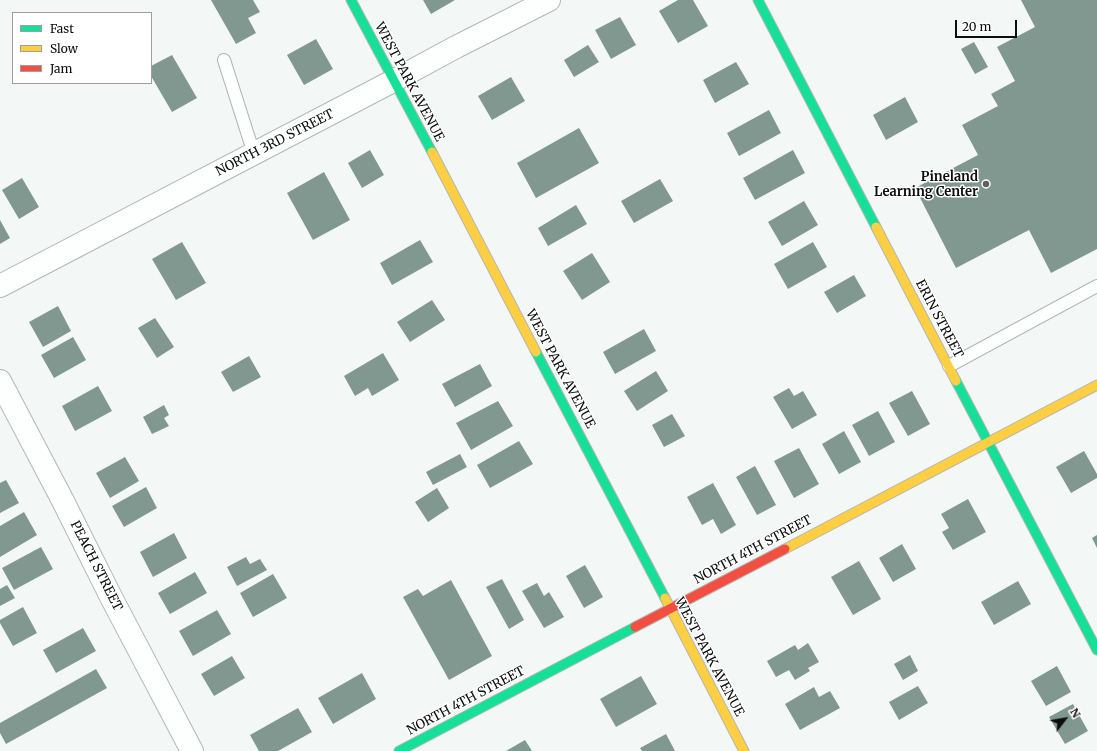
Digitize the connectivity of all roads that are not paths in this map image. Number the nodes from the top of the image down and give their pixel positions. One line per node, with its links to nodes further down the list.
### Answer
1 (351, 0): 5 (street, WEST PARK AVENUE)
2 (549, 0): 5 (street, NORTH 3RD STREET)
3 (758, 0): 9 (street, ERIN STREET)
4 (224, 60): 6 (lane)
5 (393, 81): 6 (street, NORTH 3RD STREET); 13 (street, WEST PARK AVENUE)
6 (254, 154): 7 (street, NORTH 3RD STREET)
7 (0, 286)
8 (1097, 286): 9 (lane)
9 (949, 366): 12 (street, ERIN STREET)
10 (0, 381): 15 (street, PEACH STREET)
11 (1097, 385): 12 (street, NORTH 4TH STREET)
12 (989, 442): 13 (street, NORTH 4TH STREET); 14 (street, ERIN STREET)
13 (670, 608): 16 (street, NORTH 4TH STREET); 17 (street, WEST PARK AVENUE)
14 (1097, 650)
15 (192, 751)
16 (399, 751)
17 (744, 751)

